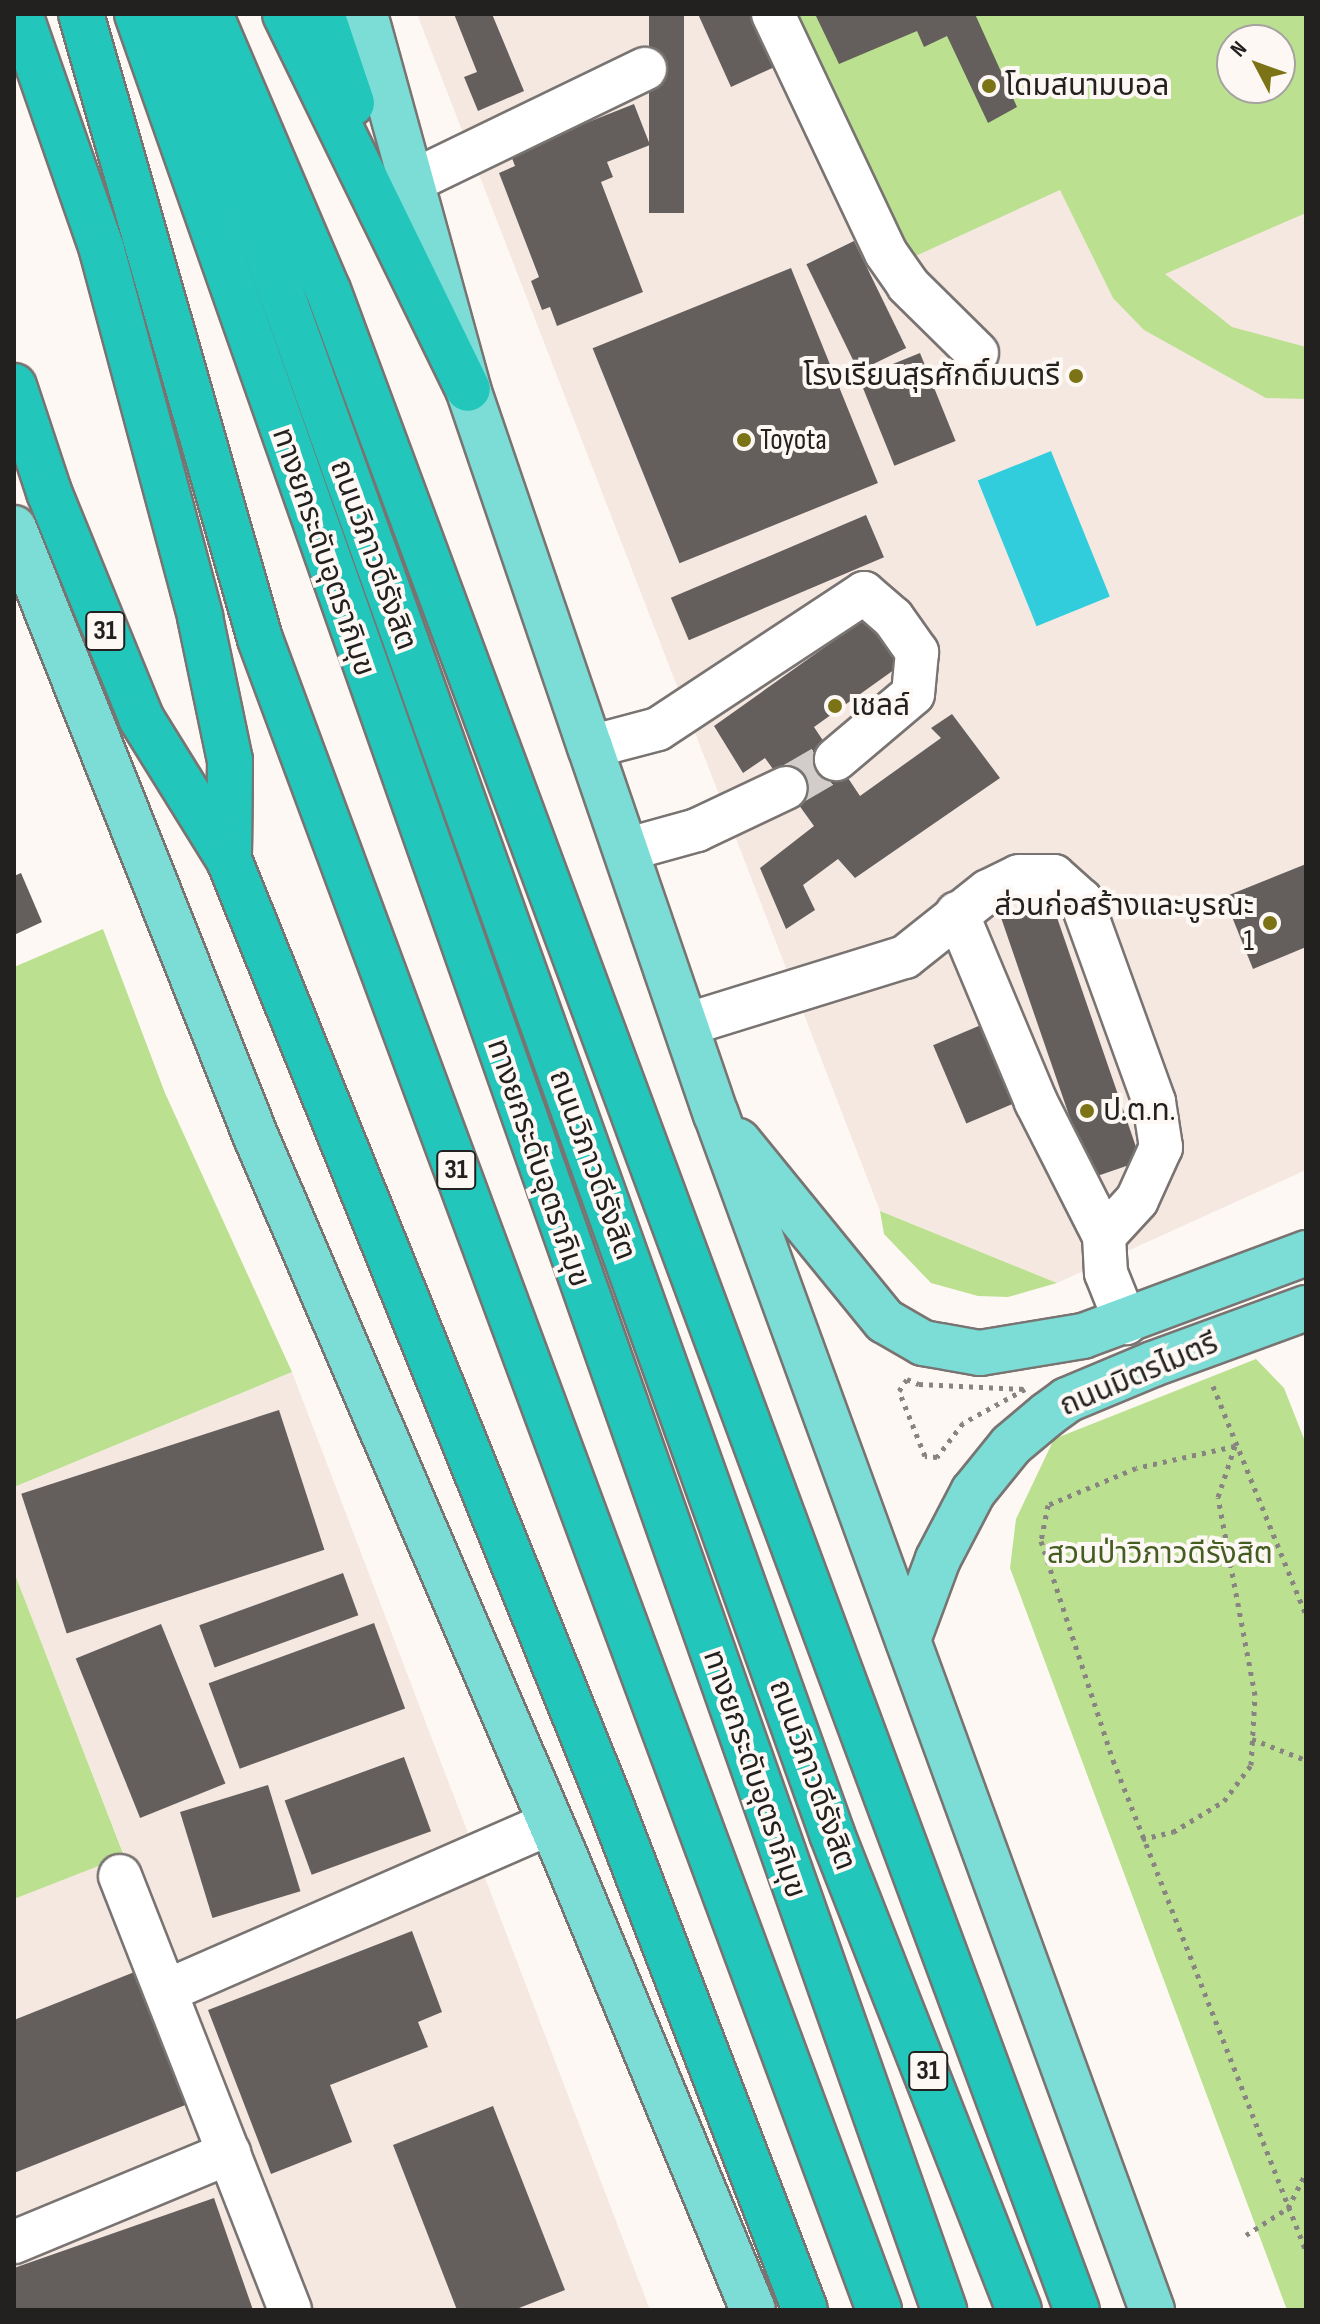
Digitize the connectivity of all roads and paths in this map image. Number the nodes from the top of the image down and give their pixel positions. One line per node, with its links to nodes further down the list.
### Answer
1 (20, 14): 21 (highway)
2 (81, 14): 49 (highway, 31)
3 (137, 14): 50 (highway, ทางยกระดับอุตราภิมุข / 31)
4 (182, 14): 51 (highway, ถนนวิภาวดีรังสิต / 31)
5 (210, 14): 52 (highway)
6 (285, 14): 12 (highway)
7 (322, 14): 12 (highway)
8 (365, 14): 11 (main road)
9 (773, 14): 13 (lane)
10 (645, 69): 11 (lane)
11 (411, 182): 15 (main road)
12 (398, 239): 15 (highway)
13 (977, 353)
14 (14, 386): 21 (highway, 31)
15 (468, 389): 17 (main road)
16 (14, 528): 36 (main road, 31)
17 (590, 747): 18 (lane); 20 (main road)
18 (836, 759)
19 (786, 788): 20 (lane)
20 (625, 850): 23 (main road)
21 (229, 860): 48 (highway, 31)
22 (957, 913): 23 (lane); 25 (lane); 25 (lane)
23 (685, 1025): 24 (main road)
24 (716, 1114): 28 (main road); 33 (main road)
25 (1104, 1236): 28 (lane)
26 (1296, 1258): 27 (main road); 28 (main road)
27 (1305, 1311): 33 (main road, ถนนมิตรไมตรี)
28 (1126, 1323)
29 (1210, 1377): 31 (path)
30 (899, 1391): 30 (path)
31 (1235, 1446): 32 (path); 34 (path); 37 (path)
32 (1306, 1615)
33 (908, 1640): 53 (main road)
34 (1252, 1739): 35 (path); 37 (path)
35 (1306, 1760)
36 (551, 1823): 39 (lane); 47 (main road, 31)
37 (1142, 1839): 42 (path)
38 (120, 1876): 39 (lane)
39 (166, 1991): 40 (lane)
40 (229, 2153): 44 (lane); 46 (lane)
41 (1306, 2173): 42 (path)
42 (1288, 2208): 43 (path); 45 (path)
43 (1246, 2235)
44 (14, 2242)
45 (1306, 2251)
46 (290, 2310)
47 (752, 2310)
48 (805, 2310)
49 (879, 2310)
50 (944, 2310)
51 (1019, 2310)
52 (1077, 2310)
53 (1152, 2310)

